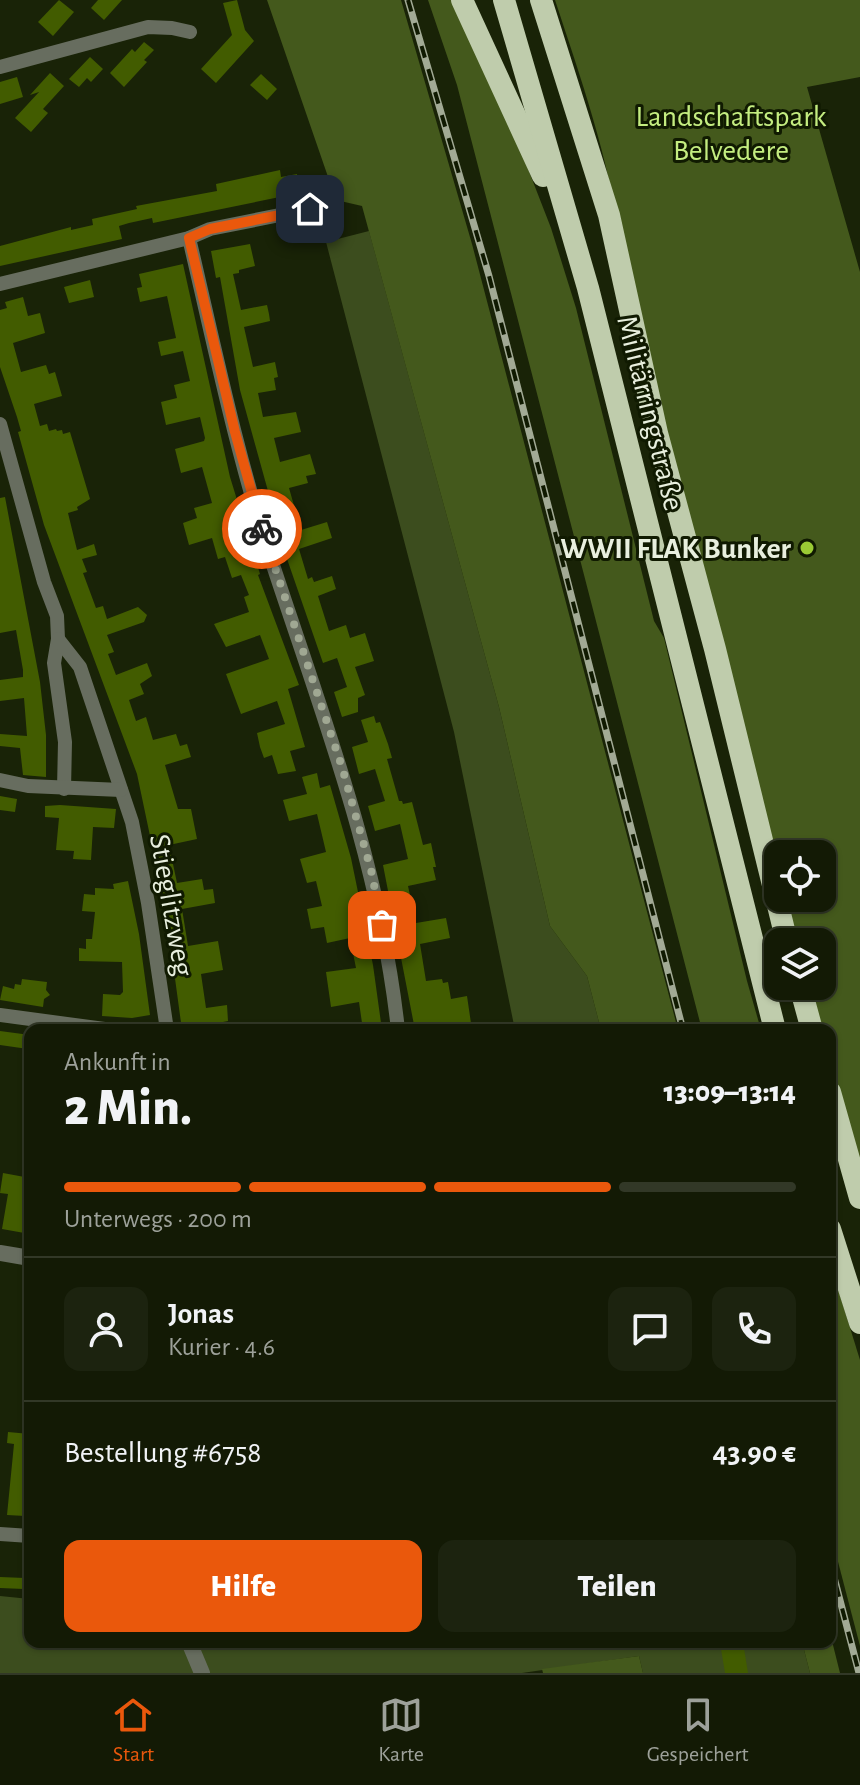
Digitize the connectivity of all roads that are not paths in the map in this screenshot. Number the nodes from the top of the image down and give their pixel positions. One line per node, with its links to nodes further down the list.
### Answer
1 (462, 0): 9 (highway)
2 (504, 0): 9 (highway, Militärringstraße)
3 (541, 0): 15 (highway, Militärringstraße)
4 (190, 32): 5 (street)
5 (0, 67)
6 (310, 209): 7 (street)
7 (189, 238): 8 (street); 20 (street)
8 (0, 284)
9 (588, 288): 21 (highway, Militärringstraße)
10 (0, 424): 11 (street)
11 (58, 639): 13 (street); 14 (street, Stieglitzweg)
12 (0, 780): 13 (street)
13 (64, 789): 14 (street)
14 (121, 790): 19 (street, Stieglitzweg)
15 (784, 928)
16 (804, 1000): 22 (highway)
17 (0, 1015): 18 (street)
18 (67, 1024)
19 (166, 1024)
20 (397, 1024)
21 (773, 1024)
22 (810, 1024)
23 (836, 1113): 24 (highway)
24 (860, 1198)
25 (836, 1248): 28 (highway)
26 (0, 1253): 27 (street)
27 (24, 1257)
28 (860, 1323)
29 (0, 1534): 30 (street)
30 (24, 1536)
31 (192, 1648): 32 (street)
32 (202, 1673)

